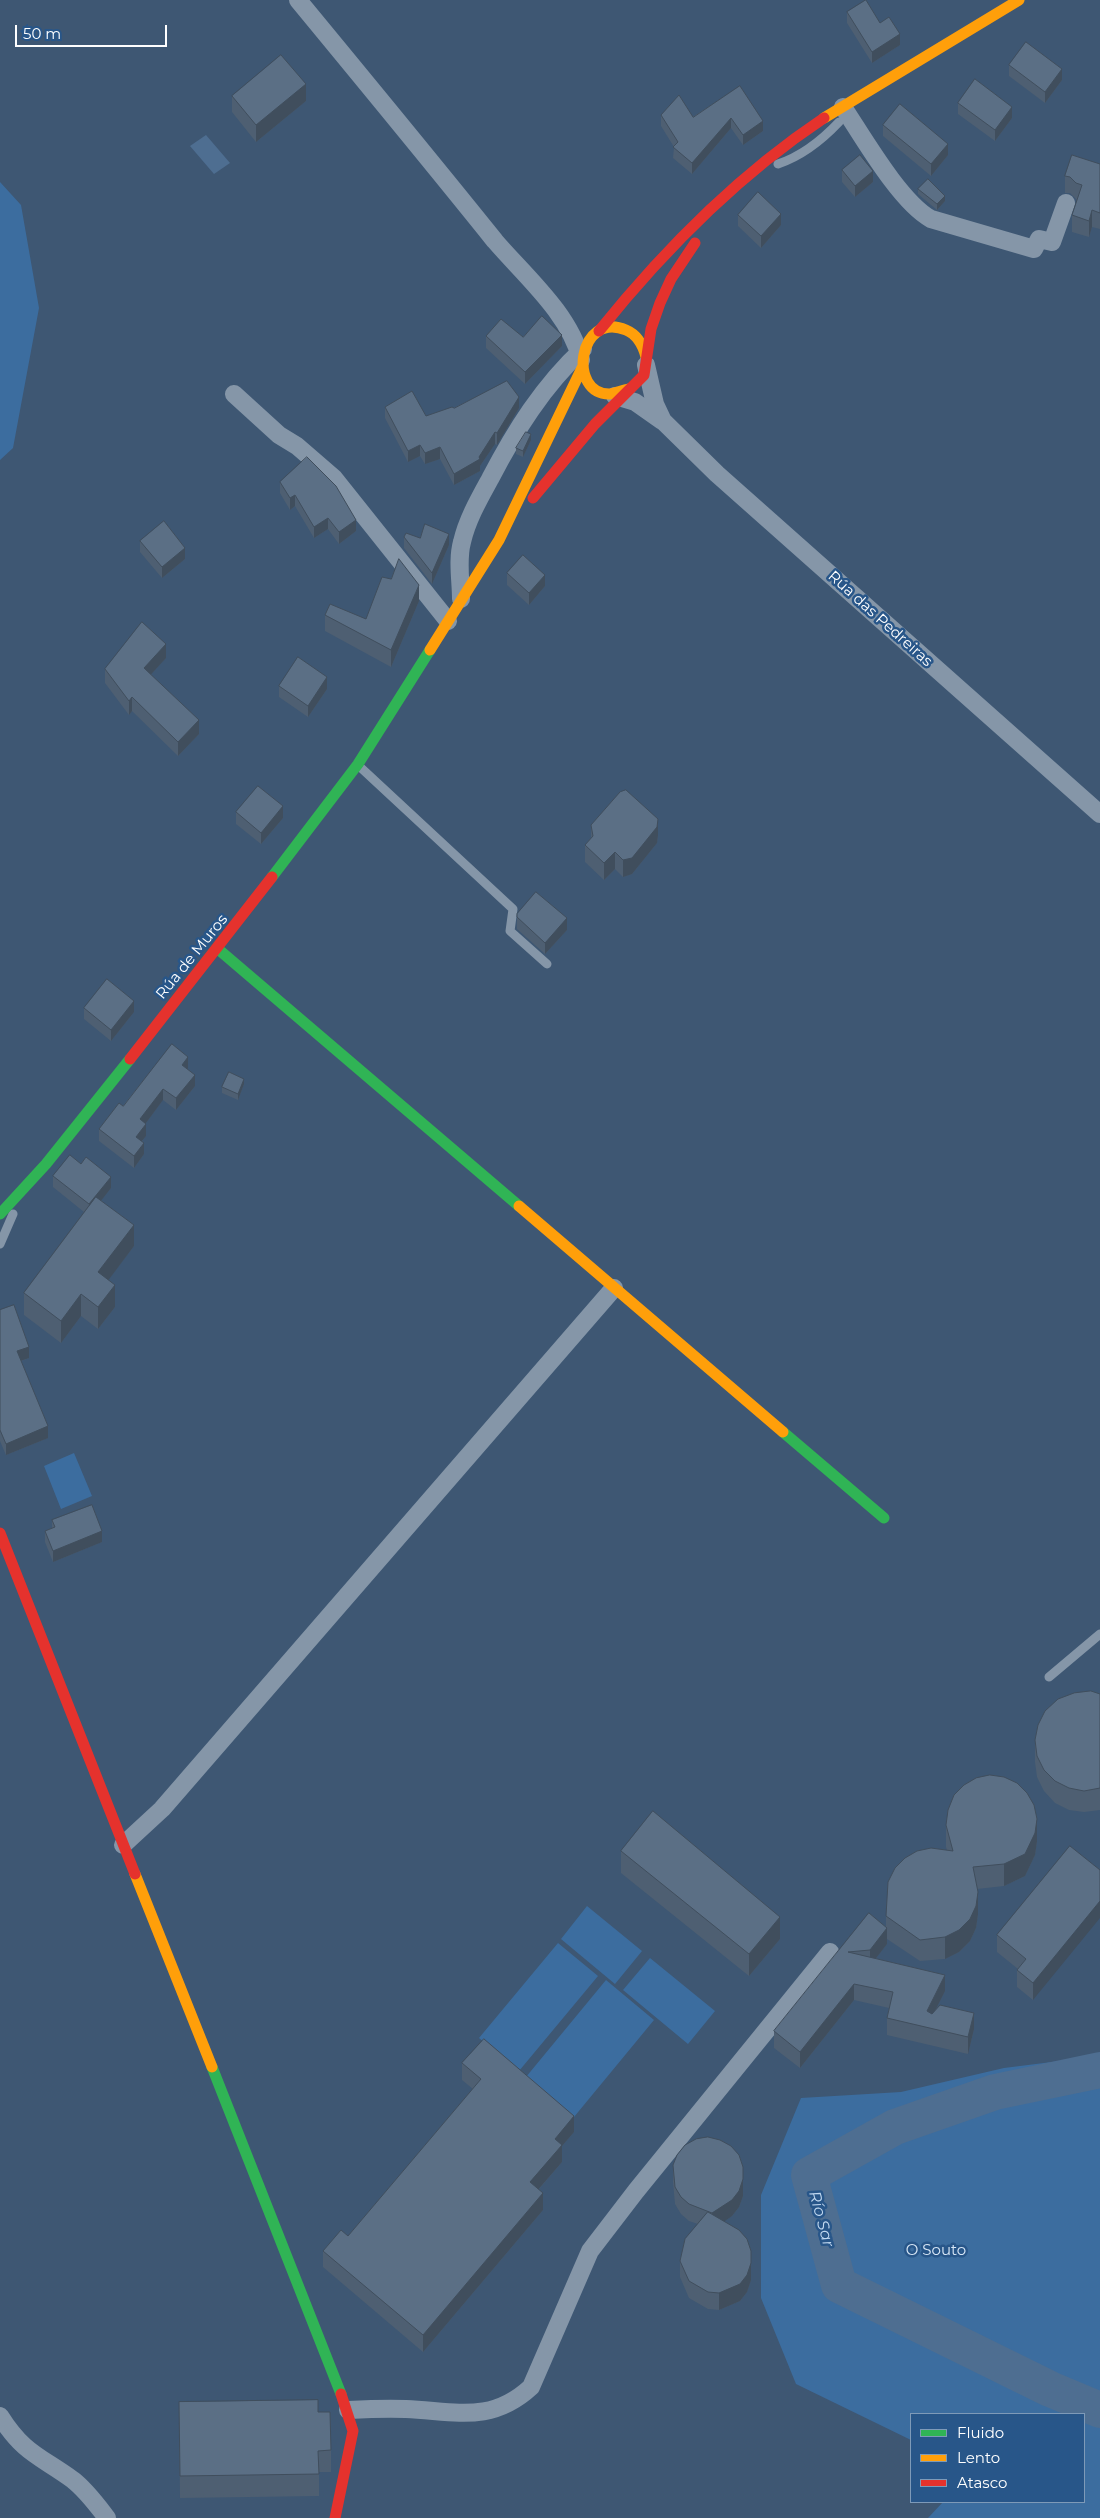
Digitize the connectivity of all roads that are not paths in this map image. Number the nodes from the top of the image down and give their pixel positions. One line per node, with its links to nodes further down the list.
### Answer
1 (298, 0): 8 (street)
2 (1019, 0): 3 (main road)
3 (845, 110): 4 (main road); 5 (street)
4 (738, 186): 6 (main road); 11 (main road)
5 (1066, 203)
6 (708, 212): 7 (lane); 9 (main road)
7 (661, 244)
8 (560, 315): 9 (street); 10 (street)
9 (599, 327): 10 (main road); 11 (main road)
10 (582, 356): 13 (main road); 15 (main road); 16 (street)
11 (646, 361): 13 (main road); 14 (street, Rúa das Pedreiras)
12 (234, 394): 17 (street)
13 (619, 398): 14 (street, Rúa das Pedreiras); 15 (main road)
14 (663, 422): 19 (street, Rúa das Pedreiras)
15 (499, 540): 16 (main road, Rúa de Muros)
16 (461, 600): 17 (main road, Rúa de Muros)
17 (448, 621): 18 (main road, Rúa de Muros)
18 (358, 764): 20 (main road, Rúa de Muros); 21 (lane)
19 (1100, 814)
20 (218, 950): 22 (main road, Rúa de Muros); 27 (main road)
21 (547, 964)
22 (46, 1164): 23 (main road, Rúa de Muros); 24 (main road, Rúa de Muros)
23 (15, 1211): 25 (main road, Rúa de Muros); 26 (lane)
24 (0, 1214)
25 (0, 1234)
26 (0, 1244)
27 (614, 1288): 28 (main road); 32 (street)
28 (884, 1518)
29 (0, 1533): 32 (main road)
30 (1100, 1634): 31 (lane)
31 (1049, 1677)
32 (123, 1845): 34 (main road)
33 (830, 1952): 34 (street)
34 (348, 2410): 37 (main road)
35 (0, 2416): 36 (street)
36 (107, 2518)
37 (335, 2518)

